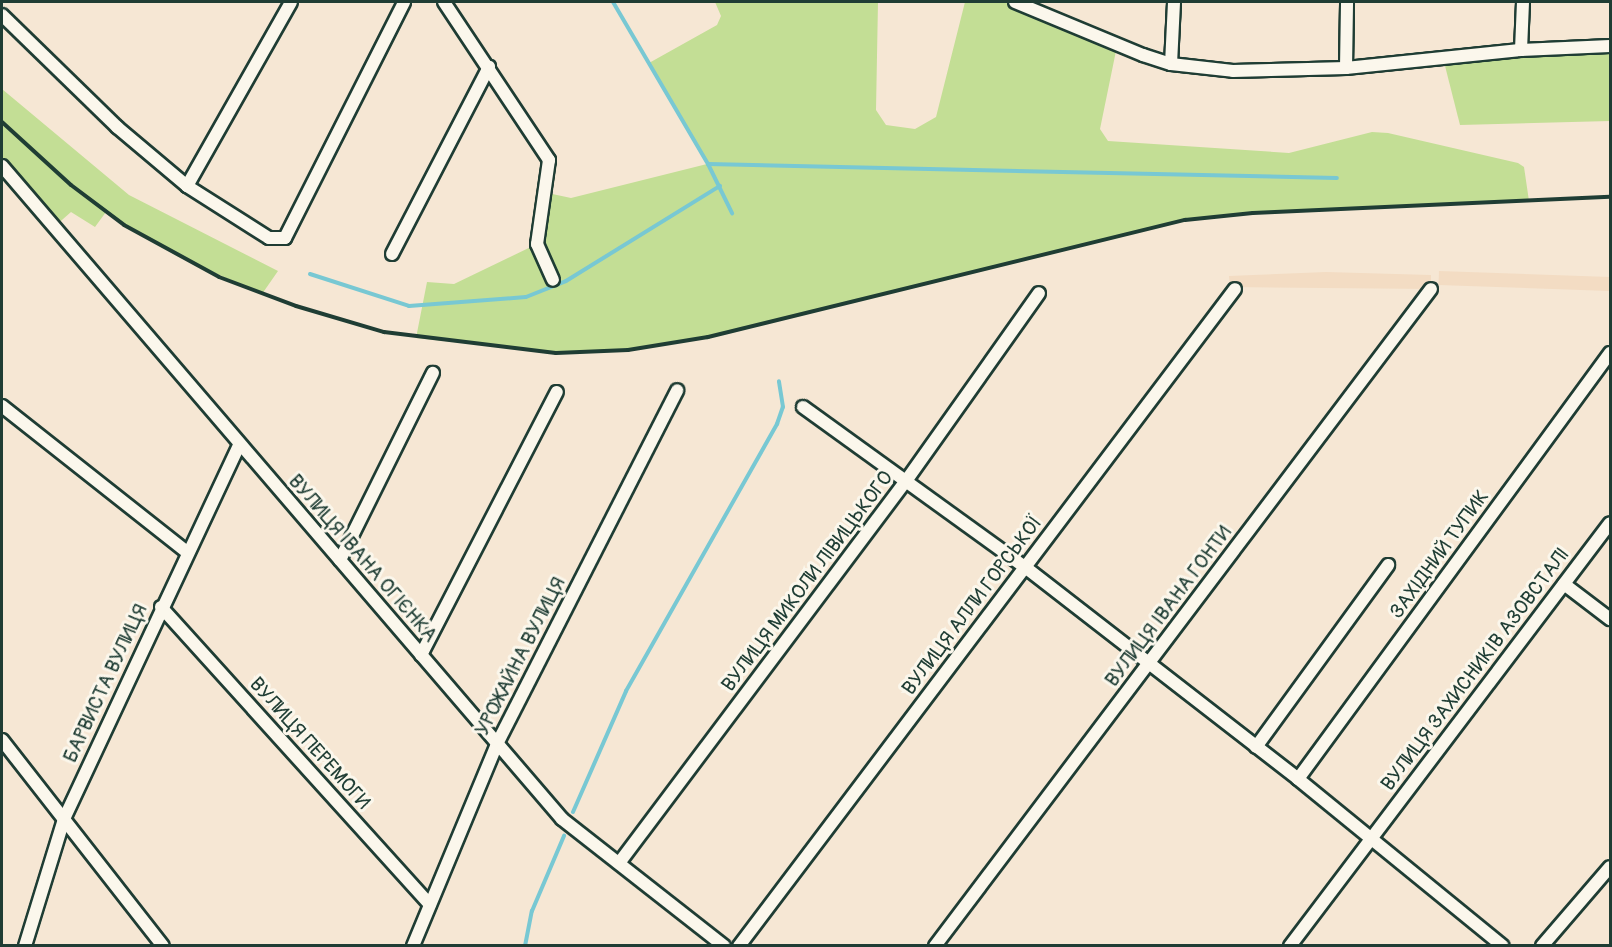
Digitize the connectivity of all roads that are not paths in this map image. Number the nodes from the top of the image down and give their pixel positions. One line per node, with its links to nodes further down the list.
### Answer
1 (291, 2): 15 (street)
2 (404, 2): 15 (street)
3 (444, 2): 12 (street)
4 (1015, 2): 11 (street)
5 (1174, 2): 11 (street)
6 (1347, 2): 13 (street)
7 (1523, 2): 10 (street)
8 (2, 15): 15 (street)
9 (1611, 46): 10 (street)
10 (1521, 50): 13 (street)
11 (1171, 64): 13 (street)
12 (489, 67): 16 (street); 17 (street)
13 (1346, 68)
14 (2, 166): 27 (street, ВУЛИЦЯ ІВАНА ОГІЄНКА)
15 (187, 186)
16 (392, 254)
17 (553, 280)
18 (1235, 289): 33 (street, ВУЛИЦЯ АЛЛИ ГОРСЬКОЇ)
19 (1431, 289): 38 (street, ВУЛИЦЯ ІВАНА ГОНТИ)
20 (1039, 293): 28 (street, ВУЛИЦЯ МИКОЛИ ЛІВИЦЬКОГО)
21 (1611, 353): 42 (street, ЗАХІДНИЙ ТУПИК)
22 (433, 373): 31 (street)
23 (677, 390): 40 (street, УРОЖАЙНА ВУЛИЦЯ)
24 (557, 392): 37 (street)
25 (2, 406): 30 (street)
26 (802, 407): 28 (street)
27 (240, 444): 30 (street, БАРВИСТА ВУЛИЦЯ); 31 (street, ВУЛИЦЯ ІВАНА ОГІЄНКА)
28 (906, 481): 33 (street); 45 (street, ВУЛИЦЯ МИКОЛИ ЛІВИЦЬКОГО)
29 (1611, 523): 34 (street, ВУЛИЦЯ ЗАХИСНИКІВ АЗОВСТАЛІ)
30 (187, 552): 35 (street, БАРВИСТА ВУЛИЦЯ)
31 (340, 560): 37 (street, ВУЛИЦЯ ІВАНА ОГІЄНКА)
32 (1388, 565): 41 (street)
33 (1025, 567): 38 (street); 52 (street, ВУЛИЦЯ АЛЛИ ГОРСЬКОЇ)
34 (1564, 584): 36 (street); 44 (street, ВУЛИЦЯ ЗАХИСНИКІВ АЗОВСТАЛІ)
35 (161, 607): 43 (street, БАРВИСТА ВУЛИЦЯ); 47 (street, ВУЛИЦЯ ПЕРЕМОГИ)
36 (1611, 619)
37 (421, 655): 40 (street, ВУЛИЦЯ ІВАНА ОГІЄНКА)
38 (1149, 667): 41 (street); 53 (street, ВУЛИЦЯ ІВАНА ГОНТИ)
39 (2, 740): 43 (street)
40 (497, 744): 45 (street, ВУЛИЦЯ ІВАНА ОГІЄНКА); 47 (street, УРОЖАЙНА ВУЛИЦЯ)
41 (1256, 747): 42 (street)
42 (1298, 779): 44 (street)
43 (64, 819): 48 (street, БАРВИСТА ВУЛИЦЯ); 49 (street)
44 (1371, 839): 54 (street, ВУЛИЦЯ ЗАХИСНИКІВ АЗОВСТАЛІ); 55 (street)
45 (619, 863): 51 (street, ВУЛИЦЯ ІВАНА ОГІЄНКА)
46 (1611, 867): 56 (street)
47 (430, 905): 50 (street, УРОЖАЙНА ВУЛИЦЯ)
48 (25, 945)
49 (163, 945)
50 (413, 945)
51 (724, 945)
52 (740, 945)
53 (936, 945)
54 (1290, 945)
55 (1503, 945)
56 (1542, 945)

